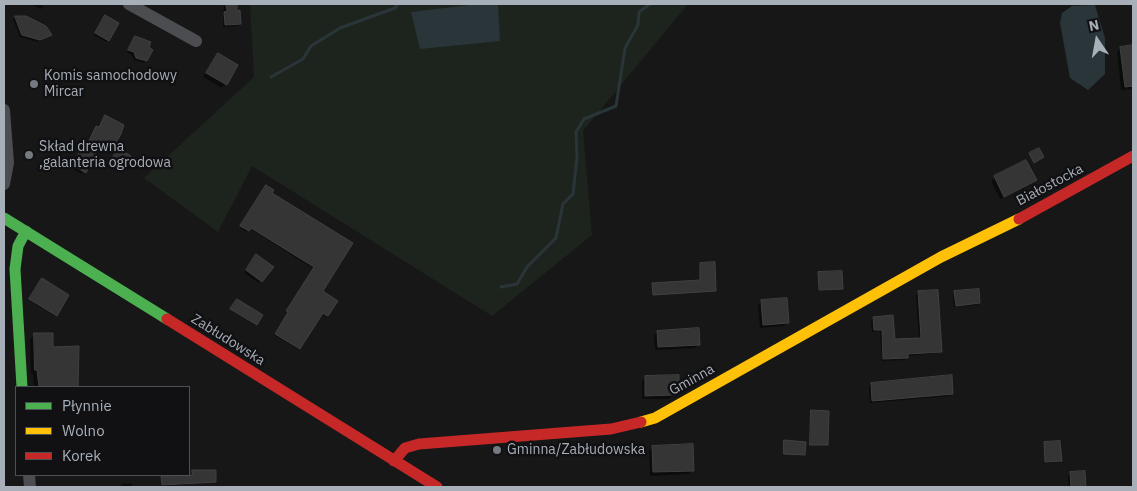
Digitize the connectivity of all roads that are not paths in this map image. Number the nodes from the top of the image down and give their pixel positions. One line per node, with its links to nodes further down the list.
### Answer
1 (129, 4): 2 (street)
2 (196, 41)
3 (4, 110): 5 (street)
4 (1133, 156): 8 (main road, Białostocka)
5 (4, 184)
6 (4, 218): 7 (main road, Zabłudowska)
7 (26, 231): 9 (main road); 10 (main road, Zabłudowska)
8 (979, 236): 10 (main road, Gminna)
9 (22, 386)
10 (394, 461): 11 (main road, Zabłudowska)
11 (437, 487)

